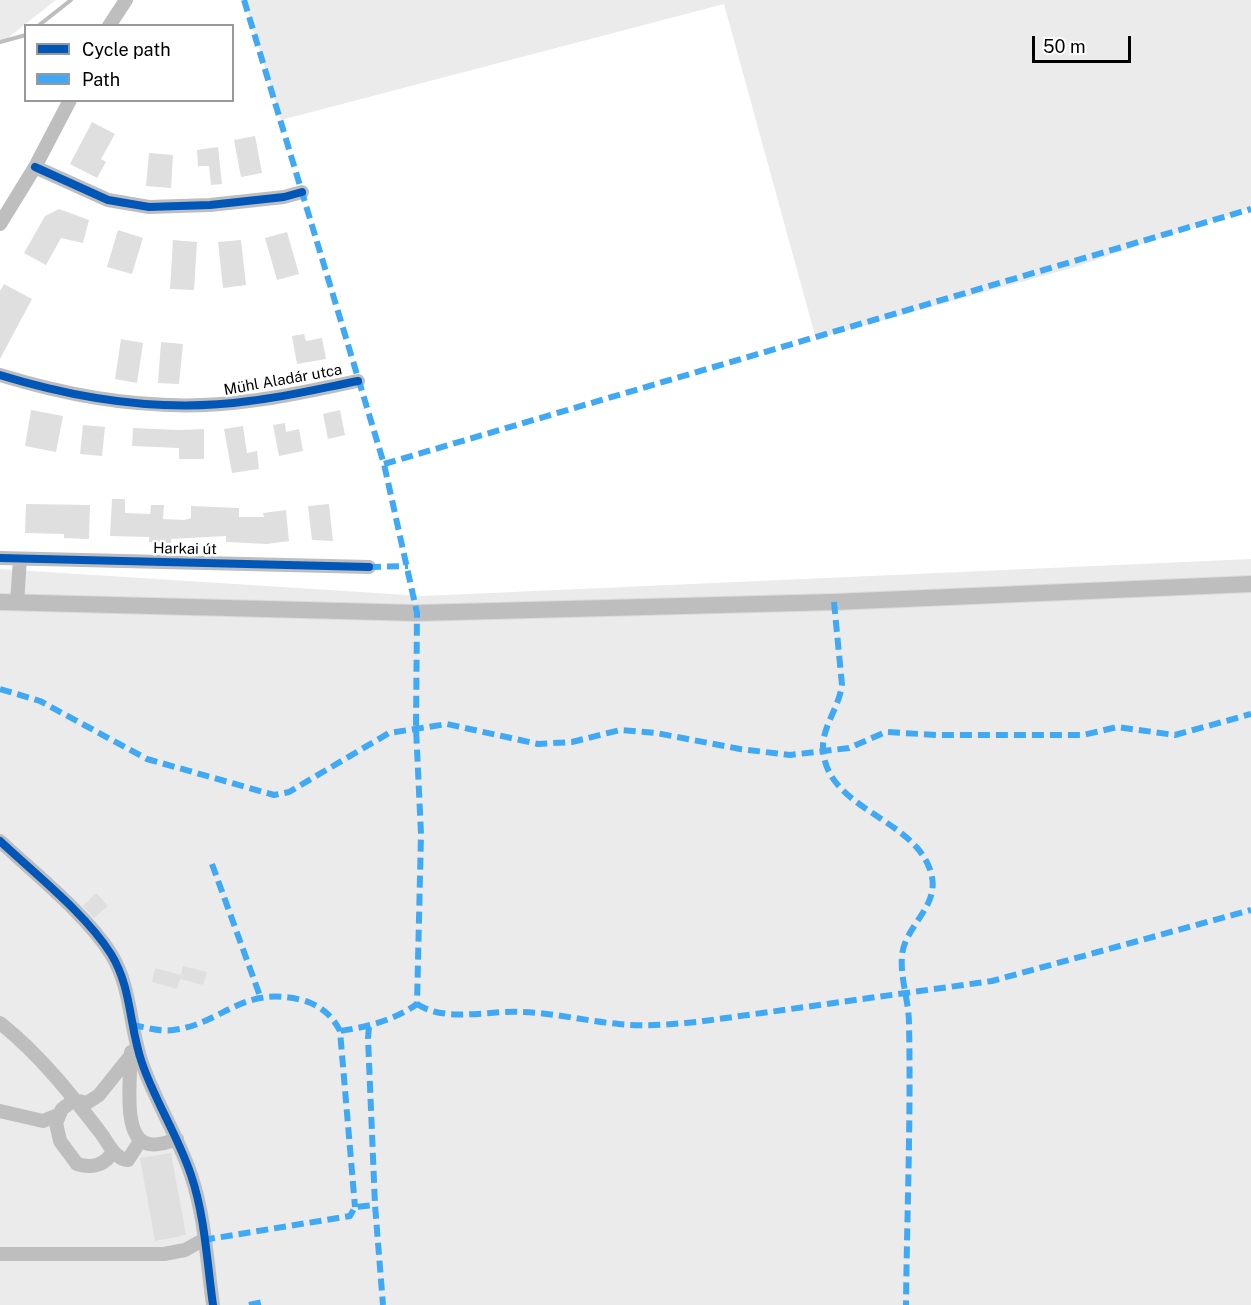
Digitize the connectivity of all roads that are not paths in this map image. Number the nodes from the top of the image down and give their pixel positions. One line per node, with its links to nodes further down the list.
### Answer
1 (126, 0): 2 (street)
2 (110, 24)
3 (69, 102): 4 (street)
4 (35, 167): 5 (street); 6 (street)
5 (302, 192)
6 (0, 224)
7 (0, 375): 8 (street, Mühl Aladár utca)
8 (358, 381)
9 (0, 558): 10 (street, Harkai út)
10 (20, 559): 11 (street, Harkai út); 13 (street)
11 (369, 567)
12 (1251, 584): 13 (main road)
13 (8, 603)
14 (0, 841): 16 (street)
15 (0, 1023): 18 (street)
16 (132, 1025): 17 (street); 21 (street)
17 (131, 1055): 18 (street); 22 (street)
18 (74, 1100): 20 (street); 23 (street)
19 (0, 1111): 20 (street)
20 (58, 1115): 23 (street)
21 (177, 1139): 22 (street); 24 (street)
22 (140, 1141): 23 (street)
23 (114, 1151)
24 (203, 1240): 25 (street); 26 (street)
25 (0, 1254)
26 (213, 1305)

